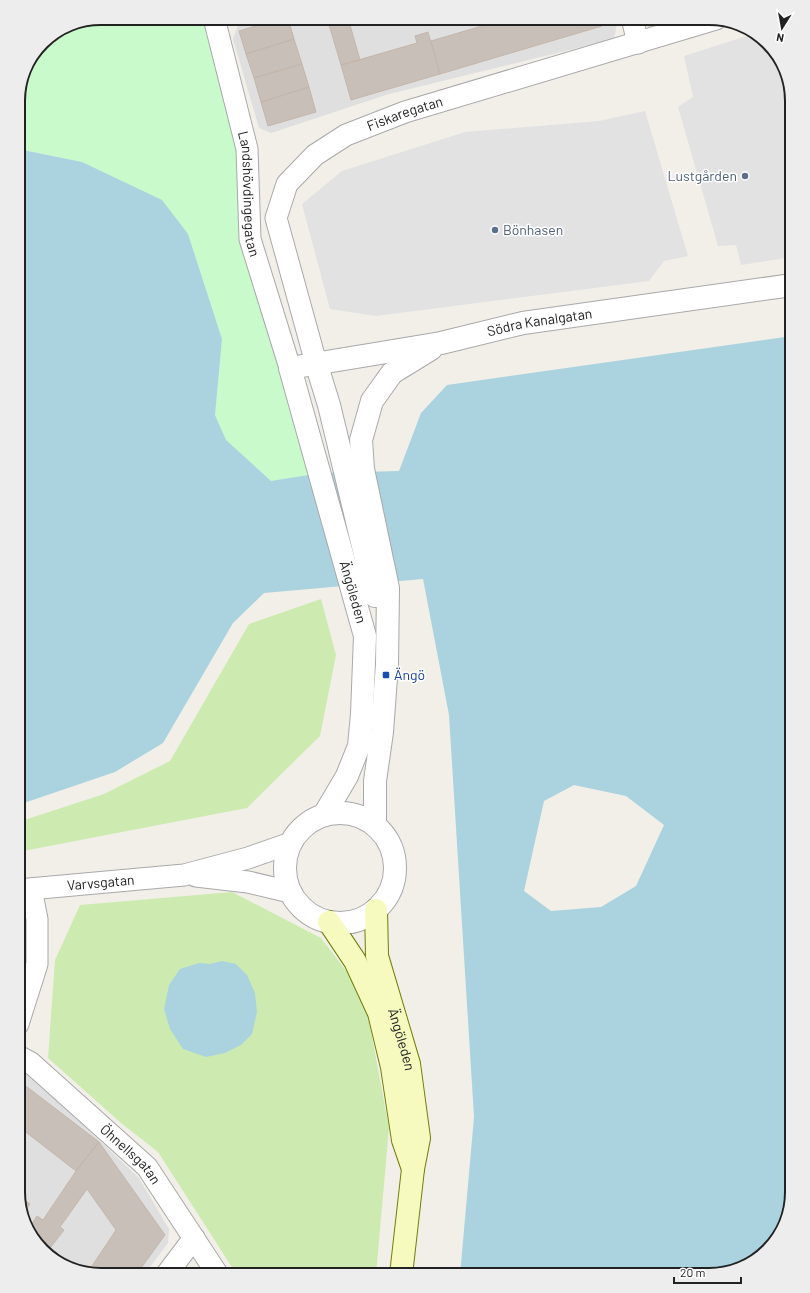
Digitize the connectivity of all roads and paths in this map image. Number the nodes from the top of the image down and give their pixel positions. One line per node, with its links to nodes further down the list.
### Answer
1 (216, 25): 8 (street, Landshövdingegatan)
2 (634, 25): 4 (street)
3 (694, 25): 4 (street, Fiskaregatan)
4 (638, 43): 7 (street, Fiskaregatan)
5 (785, 286): 6 (street, Södra Kanalgatan)
6 (441, 343): 7 (street, Södra Kanalgatan); 9 (street, Ängöleden)
7 (316, 363): 8 (street, Södra Kanalgatan); 9 (street, Ängöleden)
8 (290, 368): 10 (street, Ängöleden)
9 (353, 468): 10 (street, Ängöleden)
10 (371, 591): 11 (street, Ängöleden); 12 (street, Ängöleden)
11 (324, 815): 12 (street, Ängöleden); 13 (street, Ängöleden)
12 (375, 824): 18 (street, Ängöleden)
13 (291, 843): 14 (street, Varvsgatan); 17 (street, Ängöleden)
14 (184, 875): 15 (street, Varvsgatan); 17 (street, Varvsgatan)
15 (25, 889)
16 (25, 891): 20 (street)
17 (290, 892): 19 (street, Ängöleden)
18 (376, 910): 19 (street, Ängöleden); 22 (main road, Ängöleden)
19 (329, 922): 22 (main road, Ängöleden)
20 (25, 1002)
21 (25, 1060): 23 (street, Öhnellsgatan)
22 (413, 1169): 26 (main road, Ängöleden)
23 (194, 1238): 24 (street); 25 (street, Öhnellsgatan)
24 (171, 1268)
25 (213, 1268)
26 (402, 1268)

